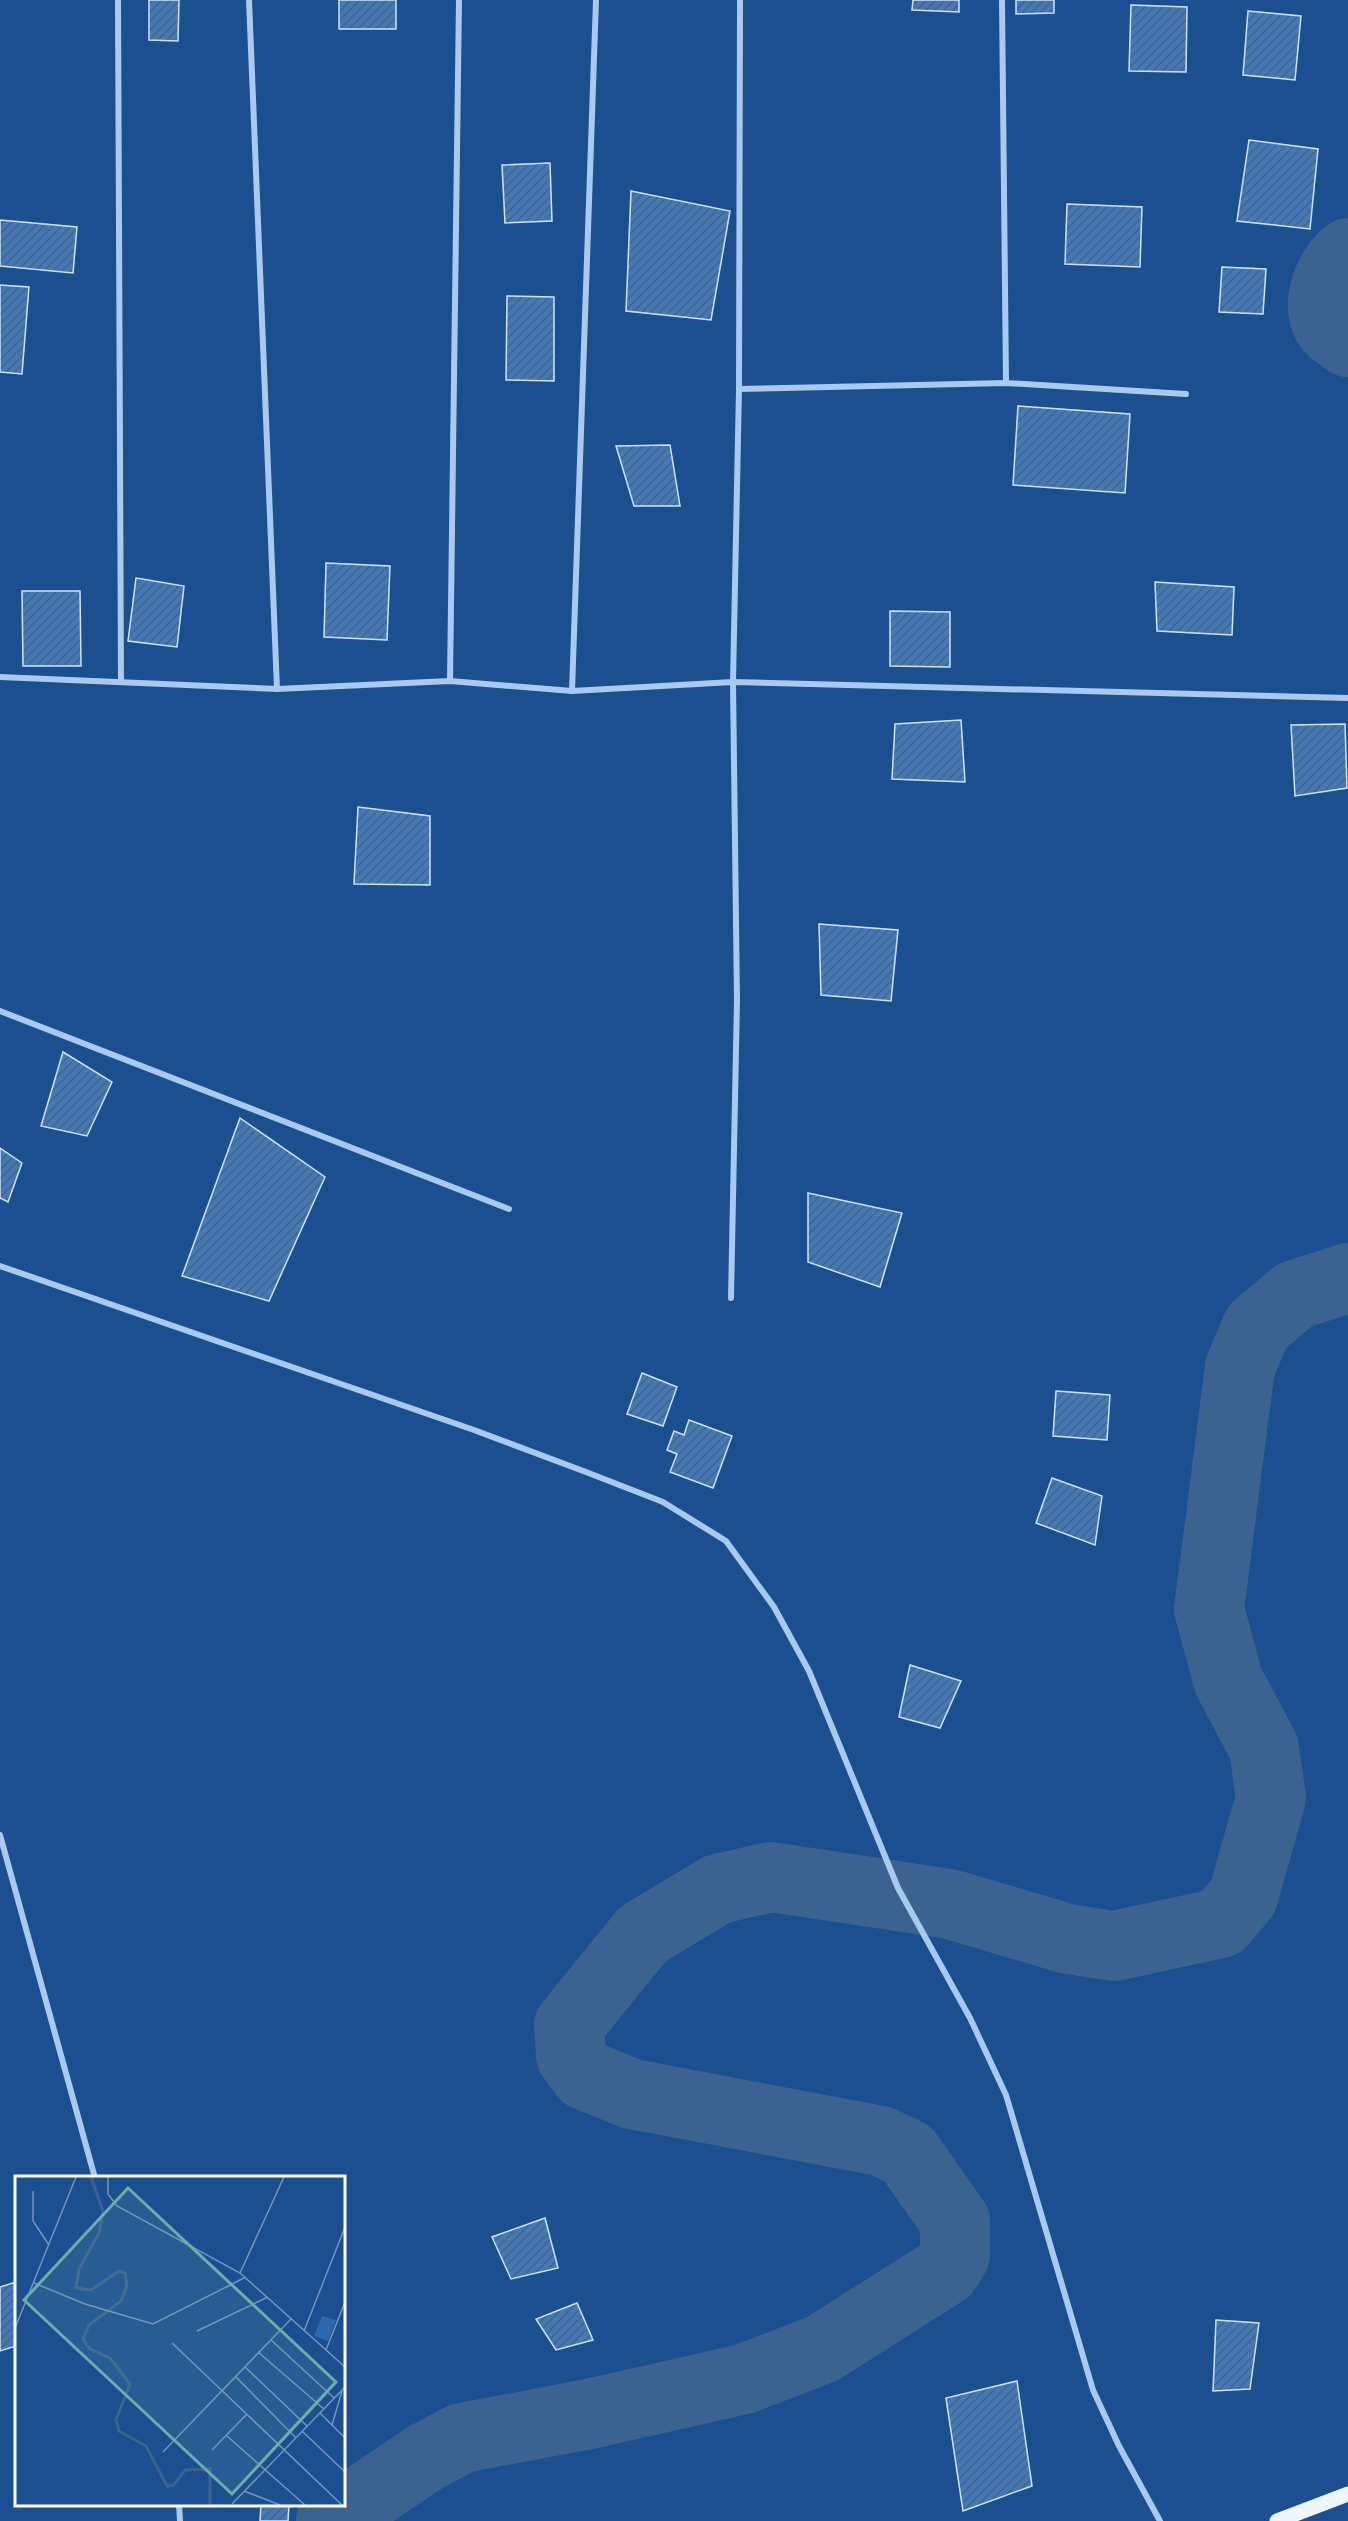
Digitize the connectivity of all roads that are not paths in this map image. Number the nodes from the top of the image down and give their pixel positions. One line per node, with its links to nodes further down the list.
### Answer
1 (118, 0): 12 (street)
2 (249, 0): 14 (street)
3 (459, 0): 11 (street)
4 (596, 0): 15 (street)
5 (740, 0): 8 (street)
6 (1002, 0): 7 (street)
7 (1006, 383): 8 (street); 9 (street)
8 (739, 388): 13 (street)
9 (1186, 394)
10 (0, 677): 12 (street)
11 (450, 681): 14 (street); 15 (street)
12 (121, 682): 14 (street)
13 (733, 682): 15 (street); 16 (street); 20 (street)
14 (277, 689)
15 (572, 691)
16 (1348, 698)
17 (0, 1011): 18 (street)
18 (509, 1209)
19 (0, 1266): 26 (street)
20 (731, 1298)
21 (0, 1835): 22 (street)
22 (94, 2176)
23 (1348, 2494): 27 (main road)
24 (179, 2506): 25 (street)
25 (180, 2521)
26 (1160, 2521)
27 (1277, 2521)

